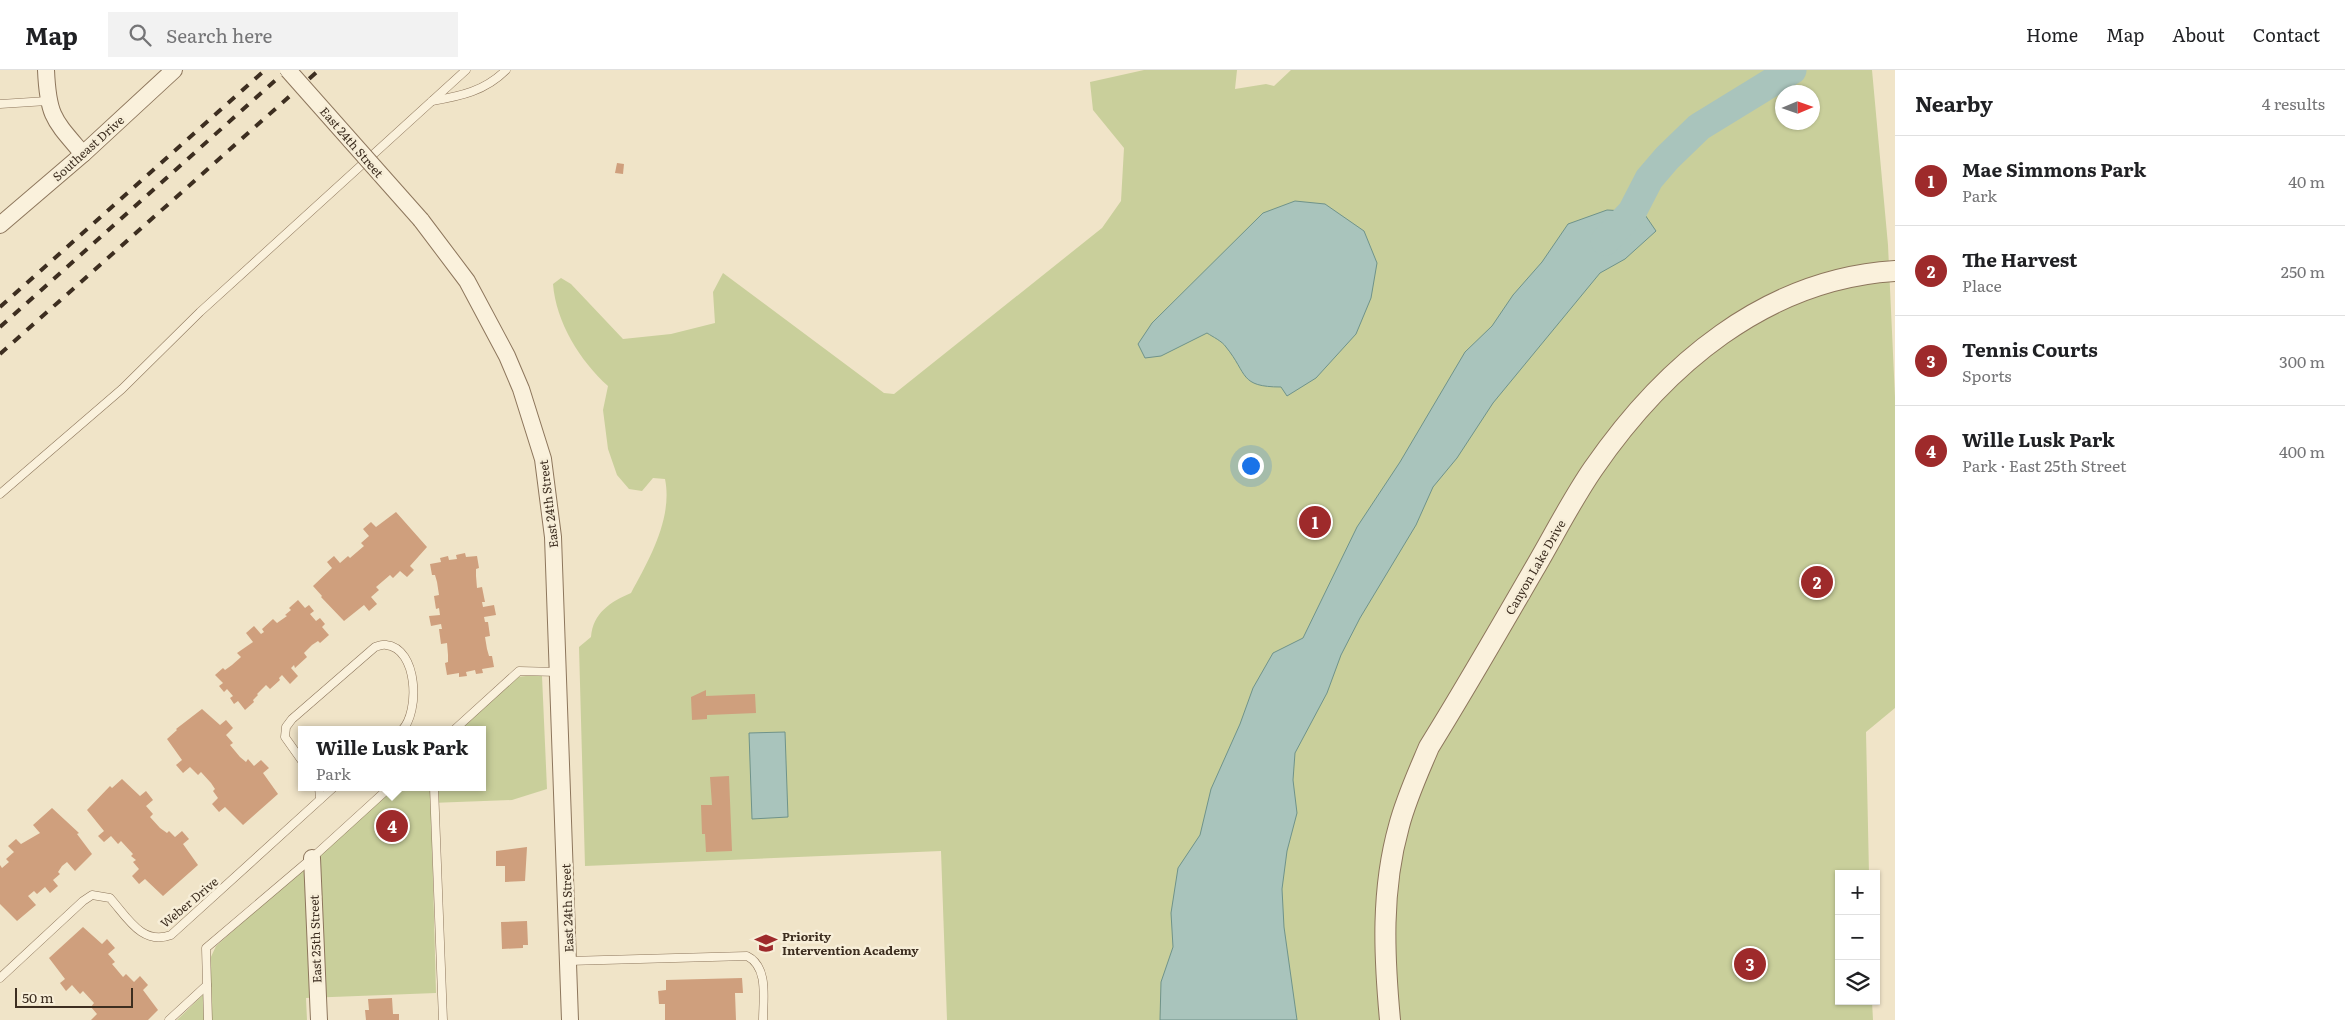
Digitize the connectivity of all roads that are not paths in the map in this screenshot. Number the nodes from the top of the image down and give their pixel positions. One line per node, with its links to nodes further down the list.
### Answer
1 (46, 70): 7 (street)
2 (174, 70): 9 (street, Southeast Drive)
3 (288, 70): 13 (street, East 24th Street, bridge)
4 (466, 70): 6 (lane)
5 (506, 70): 6 (lane)
6 (432, 100): 12 (lane)
7 (47, 101): 8 (lane); 9 (street)
8 (0, 104)
9 (83, 154): 10 (street, Southeast Drive)
10 (0, 225)
11 (1895, 270): 32 (street, Canyon Lake Drive)
12 (0, 494)
13 (558, 672): 15 (lane); 23 (street, East 24th Street)
14 (404, 726): 16 (lane)
15 (458, 726)
16 (298, 755)
17 (320, 791): 21 (lane)
18 (329, 791): 21 (lane, Weber Drive)
19 (386, 791): 22 (lane)
20 (434, 791): 29 (lane)
21 (320, 799): 24 (lane, Weber Drive)
22 (312, 858): 25 (lane); 28 (street, East 25th Street)
23 (568, 961): 30 (street, East 24th Street); 31 (lane)
24 (0, 978)
25 (207, 985): 26 (lane); 27 (lane)
26 (169, 1020)
27 (208, 1020)
28 (318, 1020)
29 (443, 1020)
30 (570, 1020)
31 (763, 1020)
32 (1390, 1020)

